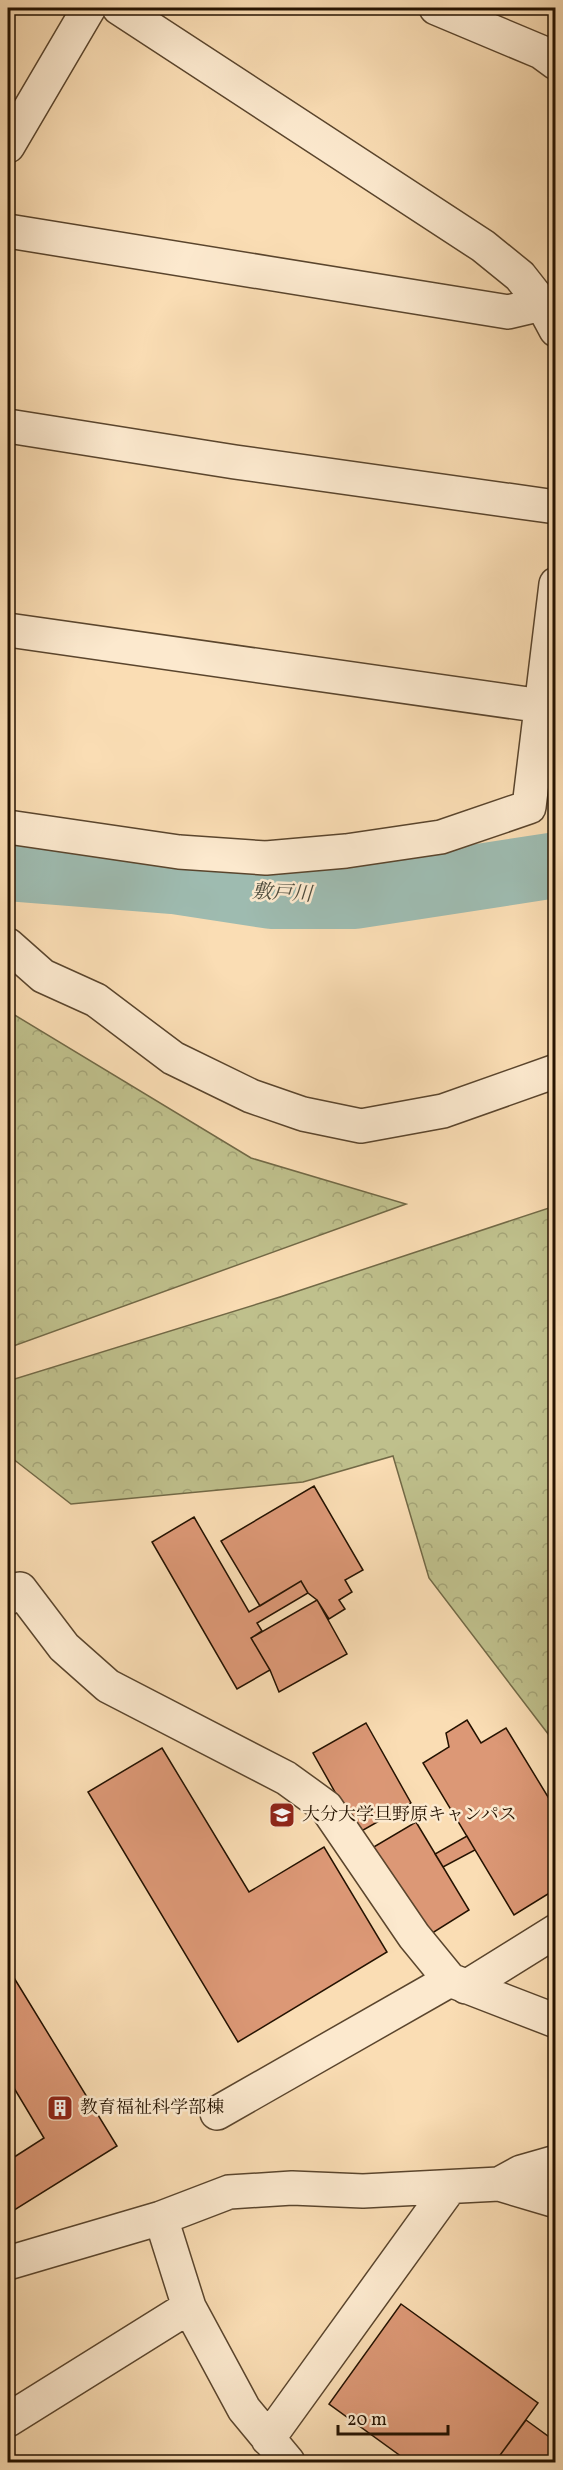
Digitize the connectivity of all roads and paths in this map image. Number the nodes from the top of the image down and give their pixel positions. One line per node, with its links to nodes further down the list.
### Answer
1 (89, 8): 5 (street)
2 (119, 8): 7 (street)
3 (436, 8): 4 (street)
4 (555, 63)
5 (8, 146)
6 (8, 231): 7 (street)
7 (549, 317)
8 (8, 426): 9 (street)
9 (555, 507)
10 (555, 584): 12 (street)
11 (8, 630): 12 (street)
12 (548, 708): 13 (street)
13 (8, 827)
14 (8, 945): 15 (street)
15 (555, 1071)
16 (8, 1598): 18 (street)
17 (555, 1931): 18 (street)
18 (458, 1984): 19 (street); 20 (street)
19 (555, 2021)
20 (217, 2113)
21 (555, 2162): 22 (street)
22 (499, 2184): 23 (street); 24 (street)
23 (450, 2187): 25 (street); 29 (street)
24 (555, 2201)
25 (161, 2218): 26 (street); 27 (street)
26 (8, 2263)
27 (189, 2307): 28 (street); 29 (street)
28 (8, 2420)
29 (278, 2451)

